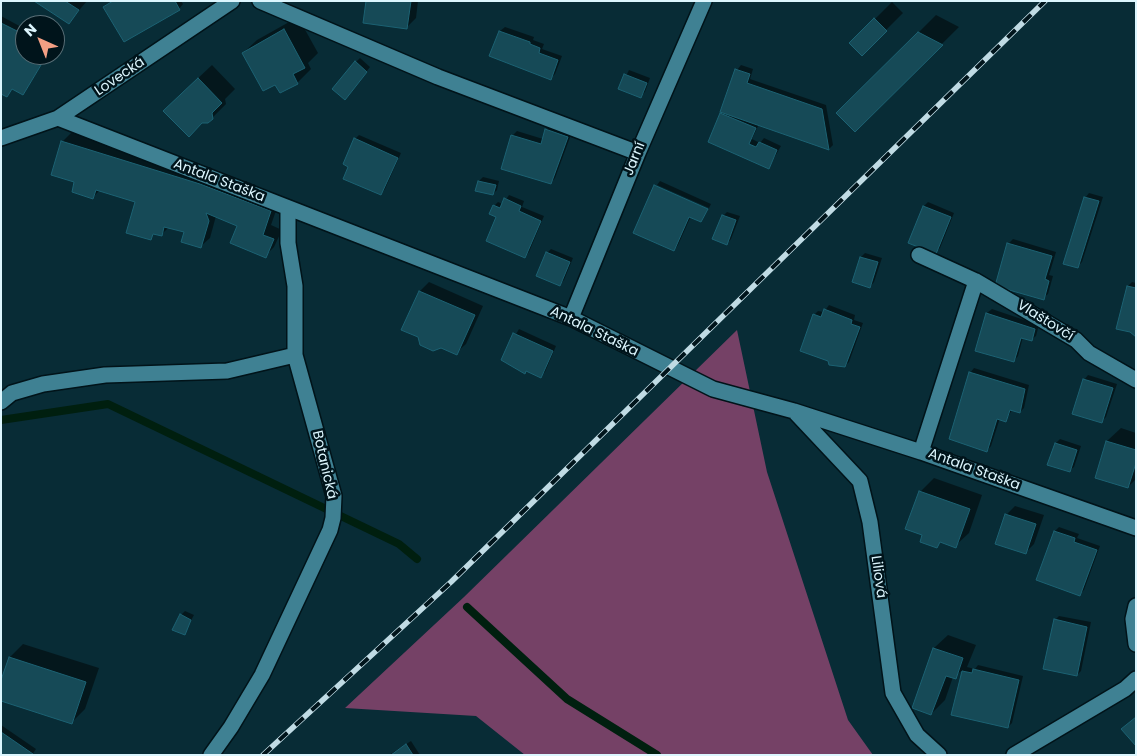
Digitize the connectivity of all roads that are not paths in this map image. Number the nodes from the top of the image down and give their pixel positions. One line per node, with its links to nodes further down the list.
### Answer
1 (232, 1): 4 (street, Lovecká)
2 (260, 1): 6 (street)
3 (704, 1): 6 (street, Jarní)
4 (58, 118): 5 (street, Lovecká); 7 (street, Antala Staška)
5 (1, 138)
6 (638, 153): 10 (street, Jarní)
7 (288, 208): 10 (street, Antala Staška); 11 (street, Botanická)
8 (919, 255): 9 (street, Vlaštovčí)
9 (976, 281): 12 (street, Vlaštovčí); 15 (street)
10 (572, 318): 14 (street, Antala Staška)
11 (295, 354): 13 (street); 20 (street, Botanická)
12 (1136, 380)
13 (1, 402)
14 (794, 411): 15 (street, Antala Staška); 21 (street, Liliová)
15 (921, 452): 16 (street, Antala Staška)
16 (1136, 528)
17 (1136, 606): 18 (street)
18 (1136, 644)
19 (1136, 679): 22 (street)
20 (211, 755)
21 (939, 755)
22 (1014, 755)

